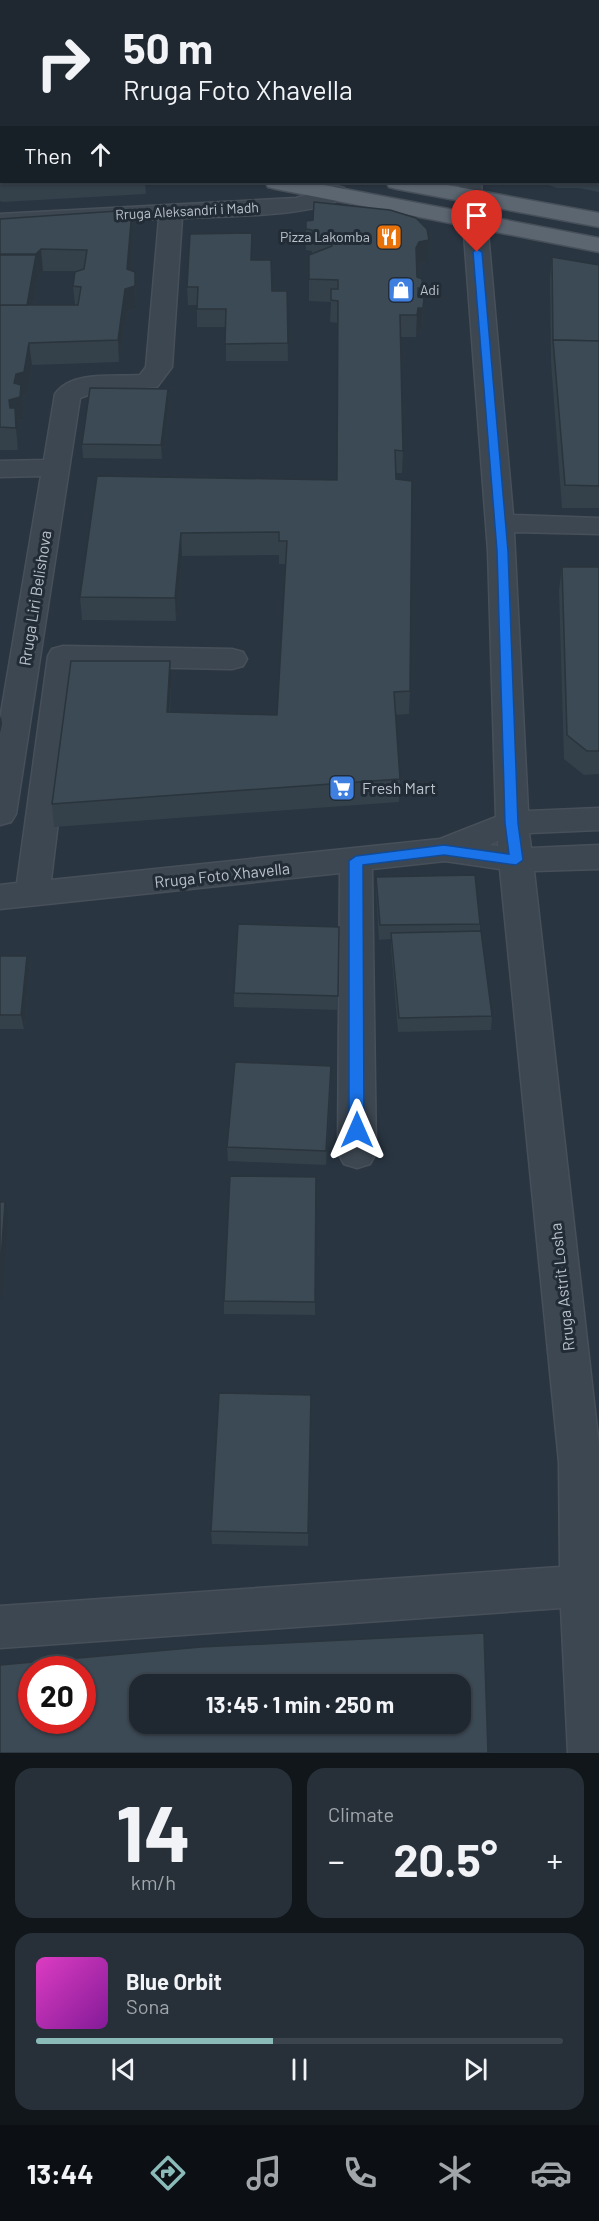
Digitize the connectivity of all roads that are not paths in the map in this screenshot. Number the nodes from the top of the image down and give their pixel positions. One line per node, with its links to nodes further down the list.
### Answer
1 (281, 183): 3 (main road)
2 (401, 183): 4 (main road)
3 (336, 193): 4 (main road); 5 (street, Rruga Aleksandri i Madh)
4 (472, 199): 6 (main road); 8 (main road); 11 (street, Rruga Astrit Losha)
5 (171, 211): 7 (street, Rruga Aleksandri i Madh); 9 (street, Rruga Liri Belishova)
6 (599, 220)
7 (0, 222)
8 (599, 245)
9 (56, 468): 10 (street); 14 (street, Rruga Liri Belishova)
10 (0, 469)
11 (500, 523): 12 (street); 16 (street, Rruga Astrit Losha)
12 (599, 526)
13 (232, 658): 19 (street)
14 (0, 814)
15 (599, 819): 16 (street)
16 (514, 842): 17 (street); 18 (street, Rruga Foto Xhavella); 22 (street, Rruga Astrit Losha)
17 (599, 857)
18 (356, 861): 19 (street, Rruga Foto Xhavella); 21 (street)
19 (32, 895): 20 (street, Rruga Foto Xhavella)
20 (0, 897)
21 (357, 1153)
22 (589, 1461): 23 (street, Rruga Astrit Losha)
23 (582, 1586): 24 (street); 25 (street, Rruga Astrit Losha)
24 (0, 1627)
25 (591, 1753)

